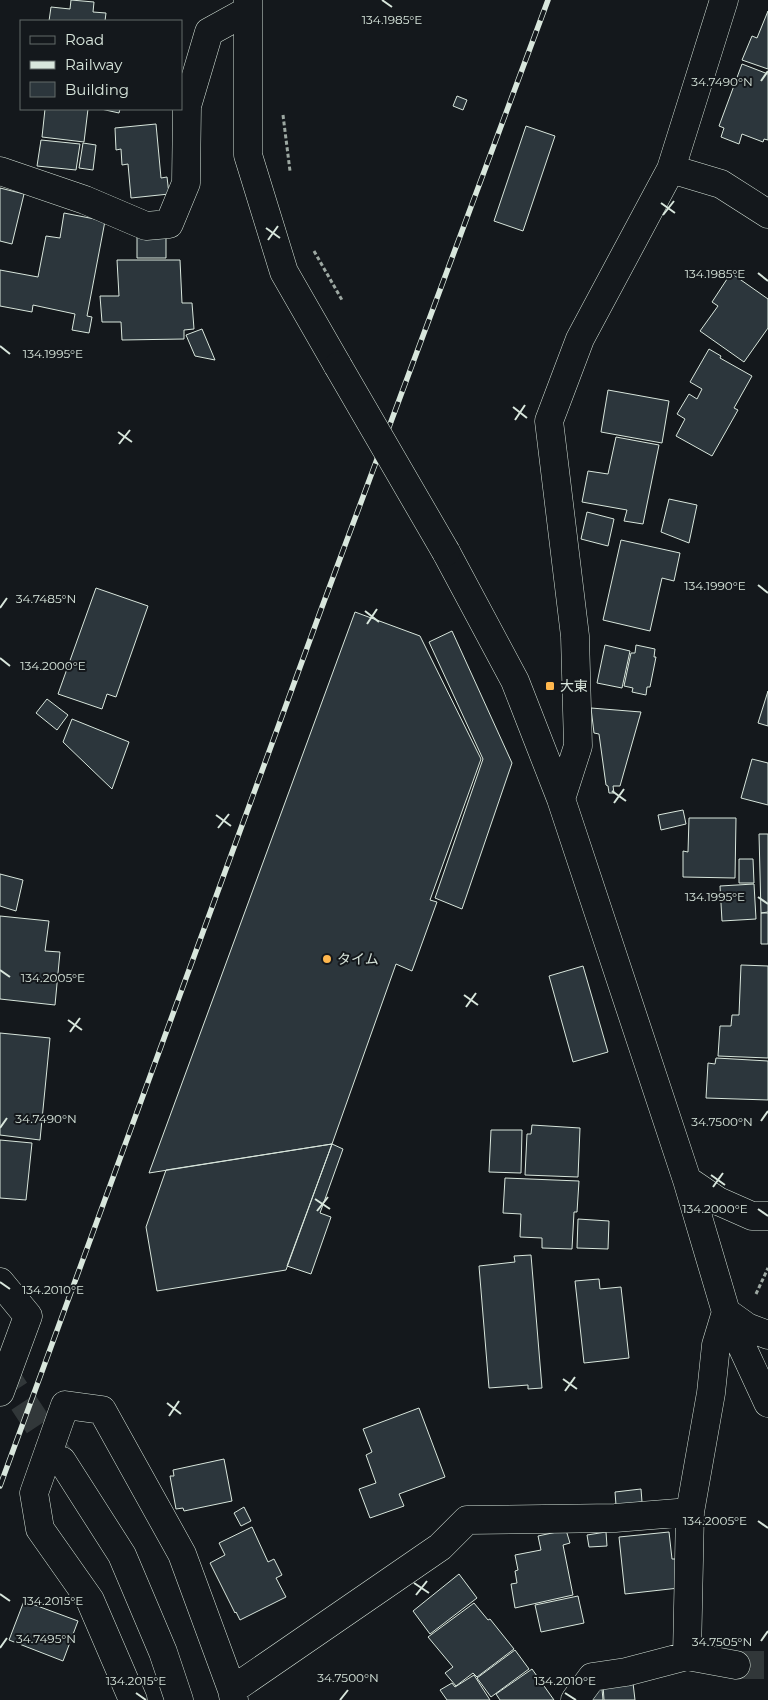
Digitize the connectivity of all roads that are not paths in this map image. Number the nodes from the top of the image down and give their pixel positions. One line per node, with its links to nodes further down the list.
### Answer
1 (724, 0): 3 (street)
2 (247, 5): 4 (street); 6 (street, bridge)
3 (672, 169): 5 (street); 6 (street)
4 (0, 171)
5 (768, 214)
6 (561, 799): 7 (street)
7 (687, 1180): 8 (street); 10 (street)
8 (768, 1216)
9 (0, 1282): 12 (street)
10 (726, 1312): 11 (street); 13 (street); 15 (street)
11 (768, 1335)
12 (0, 1392)
13 (768, 1404)
14 (62, 1461): 20 (street)
15 (690, 1512): 16 (street); 18 (street)
16 (687, 1656): 17 (street); 21 (street)
17 (736, 1664)
18 (233, 1695): 19 (street)
19 (133, 1700)
20 (179, 1700)
21 (575, 1700)

